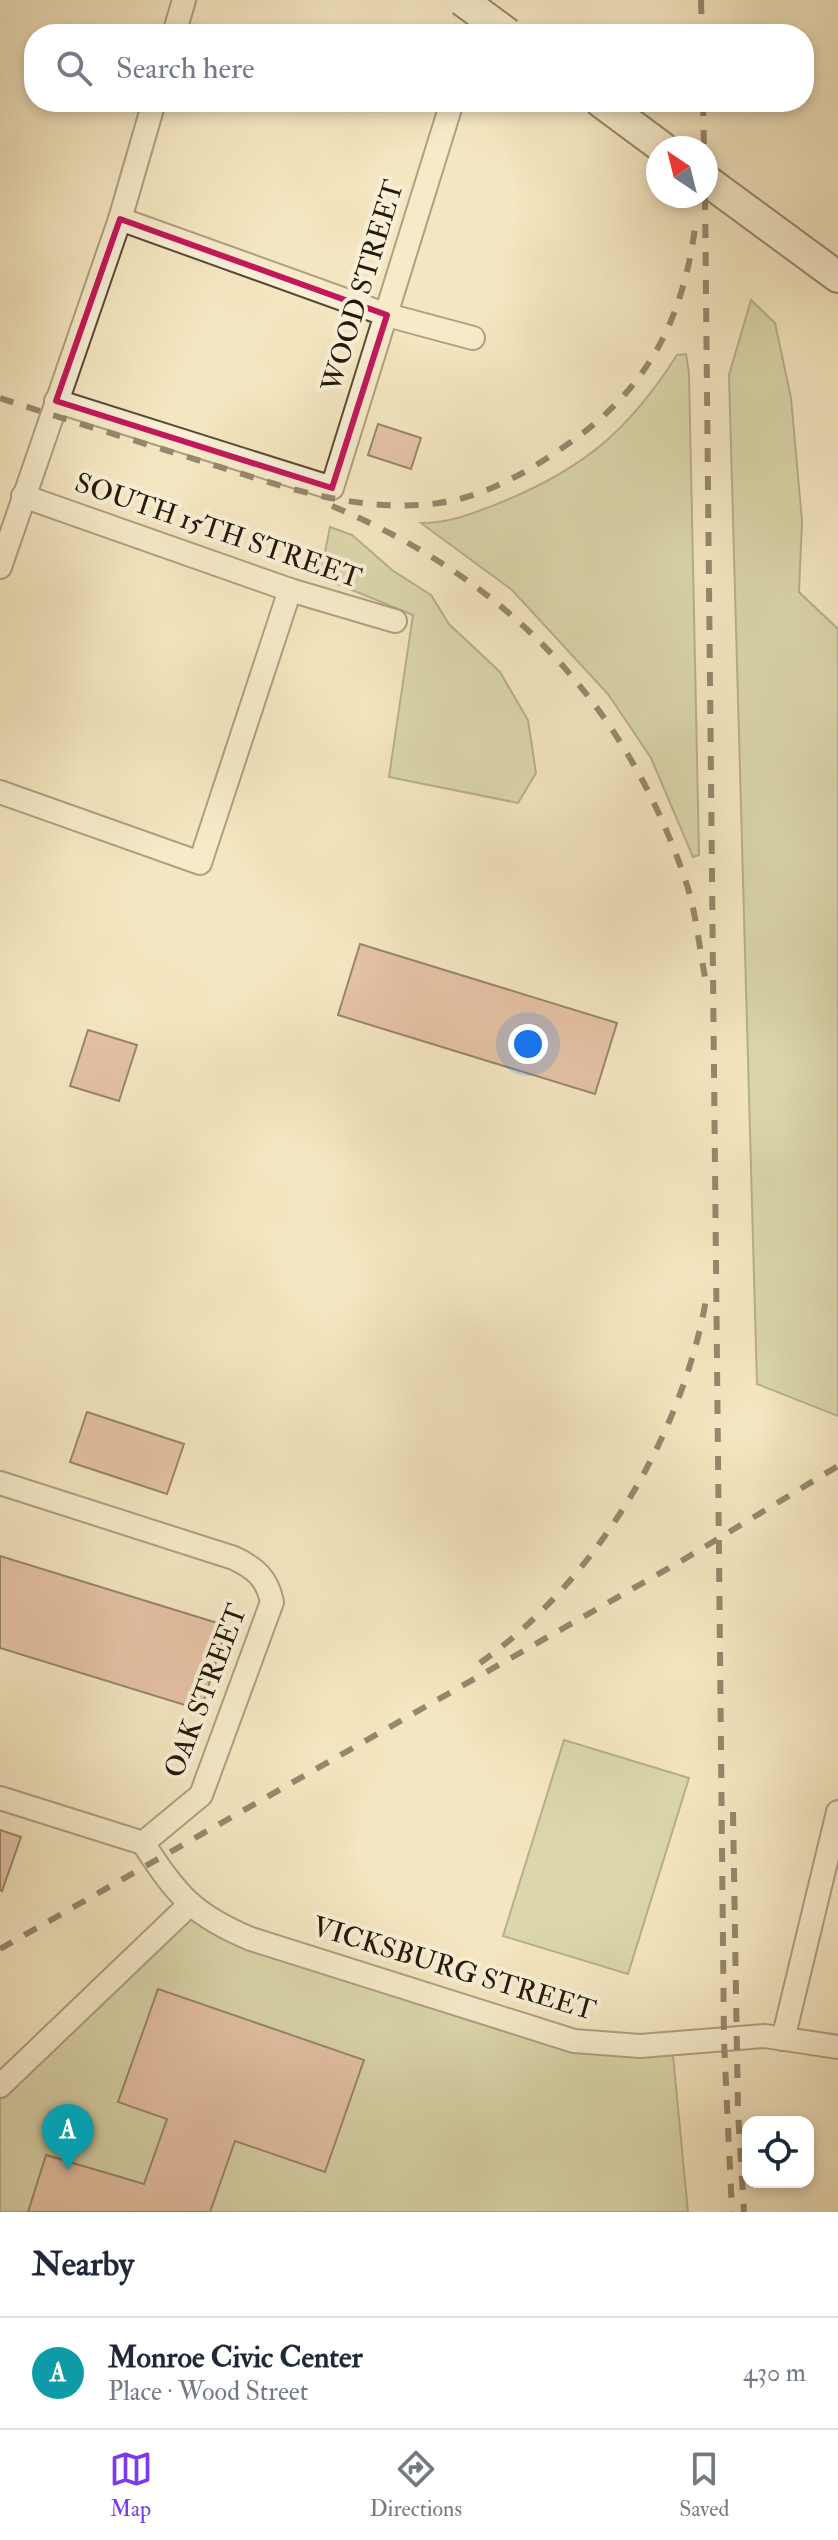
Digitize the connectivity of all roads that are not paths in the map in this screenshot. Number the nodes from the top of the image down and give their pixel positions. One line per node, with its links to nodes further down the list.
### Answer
1 (184, 0): 4 (street)
2 (462, 0): 6 (main road, bridge)
3 (486, 0): 5 (street)
4 (177, 24)
5 (478, 24)
6 (494, 24)
7 (151, 112): 12 (street)
8 (449, 112): 14 (street, WOOD STREET)
9 (614, 112): 10 (main road)
10 (647, 136)
11 (718, 189): 13 (main road)
12 (120, 219): 14 (street); 16 (street)
13 (838, 277)
14 (387, 315): 15 (street); 16 (street, WOOD STREET)
15 (473, 338)
16 (56, 401): 17 (street)
17 (23, 496): 18 (street); 19 (street, SOUTH 15TH STREET)
18 (0, 567)
19 (290, 590): 20 (street, SOUTH 15TH STREET); 21 (street)
20 (395, 621)
21 (0, 792)
22 (0, 1483): 25 (street, OAK STREET)
23 (0, 1798): 25 (street)
24 (838, 1812): 27 (street)
25 (143, 1843): 26 (street, VICKSBURG STREET)
26 (188, 1906): 27 (street, VICKSBURG STREET); 29 (street)
27 (783, 2039): 28 (street, VICKSBURG STREET)
28 (838, 2047)
29 (0, 2086)

